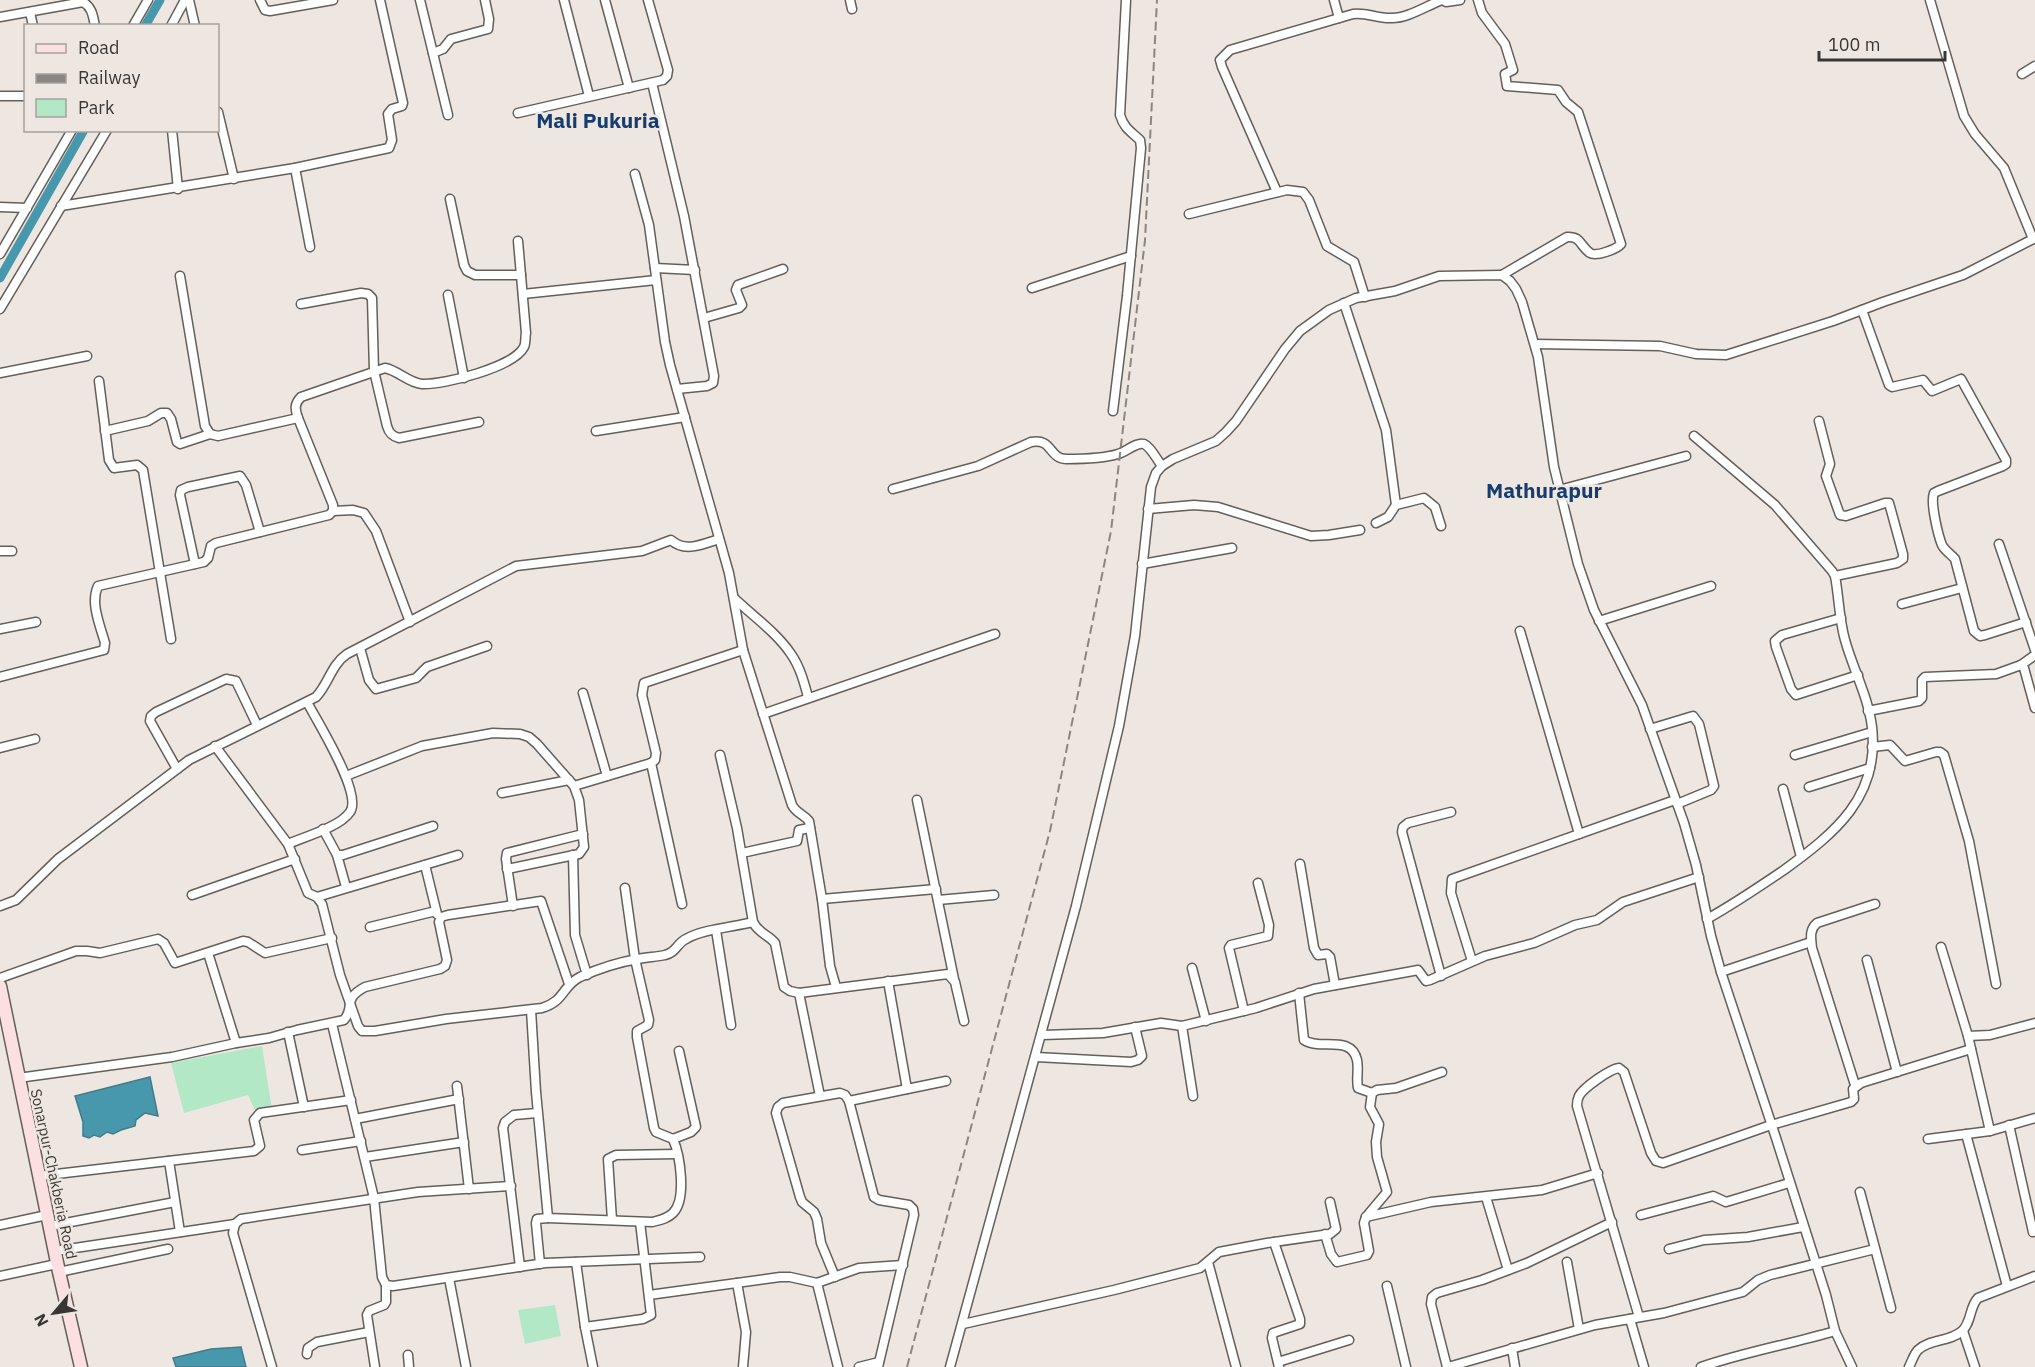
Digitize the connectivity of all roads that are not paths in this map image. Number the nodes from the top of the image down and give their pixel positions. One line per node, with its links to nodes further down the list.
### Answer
1 (148, 0): 23 (street)
2 (187, 0): 24 (street); 25 (street)
3 (260, 0): 4 (street)
4 (333, 0)
5 (380, 0): 40 (street)
6 (420, 0): 26 (street)
7 (485, 0): 26 (street)
8 (564, 0): 33 (street)
9 (605, 0): 30 (street)
10 (648, 0): 29 (street)
11 (1126, 0): 54 (street)
12 (1334, 0): 20 (street)
13 (1442, 0): 14 (street); 20 (street)
14 (1460, 0)
15 (1478, 0): 59 (street)
16 (1930, 0): 50 (street)
17 (70, 2): 18 (street); 22 (street)
18 (30, 12): 19 (street); 21 (street)
19 (0, 17)
20 (1339, 18): 44 (street)
21 (33, 24)
22 (94, 24)
23 (134, 24)
24 (172, 24)
25 (194, 24)
26 (433, 53): 35 (street)
27 (2035, 66): 28 (street)
28 (2022, 74)
29 (652, 83): 30 (street); 57 (street)
30 (629, 88): 33 (street)
31 (0, 96): 32 (street)
32 (24, 96)
33 (589, 96): 34 (street)
34 (518, 113)
35 (448, 115)
36 (219, 116): 42 (street)
37 (71, 132): 48 (street)
38 (106, 132): 46 (street)
39 (172, 132): 43 (street)
40 (295, 168): 42 (street); 52 (street)
41 (635, 174): 55 (street)
42 (234, 178): 43 (street)
43 (178, 189): 46 (street)
44 (1277, 192): 49 (street); 65 (street)
45 (450, 199): 58 (street)
46 (61, 206): 68 (street)
47 (0, 207): 48 (street)
48 (27, 208): 53 (street)
49 (1189, 214)
50 (2034, 239): 69 (street)
51 (518, 241): 58 (street)
52 (310, 247)
53 (0, 254)
54 (1131, 256): 62 (street); 78 (street)
55 (655, 268): 57 (street); 61 (street)
56 (783, 269): 70 (street)
57 (695, 270): 70 (street)
58 (521, 275): 63 (street)
59 (1502, 275): 65 (street); 71 (street)
60 (180, 276): 85 (street)
61 (656, 280): 63 (street); 77 (street)
62 (1032, 288)
63 (522, 294): 75 (street)
64 (448, 295): 75 (street)
65 (1365, 297): 66 (street)
66 (1344, 303): 88 (street); 91 (street)
67 (301, 304): 73 (street)
68 (0, 309)
69 (1862, 310): 71 (street); 108 (street)
70 (704, 318): 77 (street)
71 (1535, 344): 90 (street)
72 (87, 356): 74 (street)
73 (374, 371): 75 (street); 80 (street); 81 (street)
74 (0, 373)
75 (464, 378)
76 (99, 381): 83 (street)
77 (677, 388): 79 (street)
78 (1113, 411)
79 (685, 417): 84 (street); 98 (street)
80 (298, 418): 85 (street); 93 (street)
81 (479, 422)
82 (1819, 422): 106 (street)
83 (105, 431): 85 (street); 105 (street)
84 (596, 431)
85 (210, 434)
86 (1694, 436): 106 (street)
87 (1686, 456): 90 (street)
88 (1162, 466): 89 (street); 92 (street)
89 (893, 489)
90 (1558, 490): 112 (street)
91 (1396, 505): 94 (street); 95 (street)
92 (1148, 510): 96 (street); 104 (street)
93 (333, 511): 97 (street); 114 (street)
94 (1376, 524)
95 (1441, 526)
96 (1360, 530)
97 (260, 532): 103 (street); 103 (street)
98 (719, 540): 109 (street); 114 (street)
99 (1999, 544): 115 (street)
100 (1232, 548): 104 (street)
101 (0, 550): 102 (street)
102 (12, 550)
103 (195, 564): 105 (street)
104 (1143, 564): 222 (street)
105 (158, 571): 119 (street); 127 (street)
106 (1835, 576): 111 (street)
107 (1711, 586): 112 (street)
108 (1962, 588): 110 (street); 115 (street)
109 (735, 598): 122 (street); 129 (street)
110 (1902, 604)
111 (1841, 618): 126 (street); 126 (street)
112 (1599, 621): 135 (street)
113 (36, 622): 116 (street)
114 (410, 622): 121 (street)
115 (2026, 622): 123 (street)
116 (0, 630)
117 (1520, 631): 159 (street)
118 (995, 634): 129 (street)
119 (171, 639)
120 (486, 646): 121 (street)
121 (360, 648): 130 (street)
122 (743, 650): 133 (street); 143 (street)
123 (2035, 650)
124 (2035, 655): 125 (street)
125 (2021, 665): 131 (street); 132 (street)
126 (1858, 675): 132 (street)
127 (0, 677)
128 (583, 693): 147 (street)
129 (808, 697): 133 (street)
130 (307, 702): 134 (street); 146 (street)
131 (2035, 708)
132 (1868, 711): 136 (street)
133 (763, 714): 156 (street)
134 (257, 725): 138 (street); 145 (street)
135 (1650, 729): 153 (street); 153 (street)
136 (1872, 732): 139 (street); 142 (street)
137 (35, 739): 140 (street)
138 (214, 746): 145 (street); 160 (street)
139 (1872, 747): 144 (street); 205 (street)
140 (0, 748)
141 (720, 755): 161 (street)
142 (1795, 755)
143 (651, 763): 147 (street); 180 (street)
144 (1870, 768): 149 (street); 165 (street)
145 (177, 769): 182 (street)
146 (346, 776): 148 (street); 157 (street)
147 (607, 776): 148 (street)
148 (571, 783): 151 (street); 158 (street)
149 (1809, 787)
150 (1783, 789): 165 (street)
151 (501, 793)
152 (917, 800): 174 (street)
153 (1676, 802): 159 (street); 170 (street)
154 (1451, 812): 200 (street)
155 (433, 826): 162 (street)
156 (810, 828): 161 (street); 178 (street)
157 (323, 829): 160 (street); 162 (street)
158 (583, 834): 164 (street); 169 (street)
159 (1579, 834): 196 (street)
160 (288, 844): 166 (street)
161 (742, 853): 187 (street)
162 (337, 855): 172 (street)
163 (458, 855): 168 (street)
164 (573, 855): 169 (street); 199 (street)
165 (1801, 857): 185 (street)
166 (295, 859): 175 (street); 177 (street)
167 (1300, 864): 206 (street)
168 (425, 865): 172 (street); 184 (street)
169 (507, 869): 183 (street)
170 (1699, 877): 185 (street); 196 (street)
171 (1258, 883): 213 (street)
172 (345, 887): 177 (street)
173 (625, 888): 194 (street)
174 (936, 889): 178 (street); 179 (street)
175 (192, 895)
176 (994, 895): 179 (street)
177 (317, 897): 190 (street)
178 (822, 899): 208 (street)
179 (938, 900): 203 (street)
180 (682, 904)
181 (1875, 904): 191 (street)
182 (0, 906)
183 (513, 906): 186 (street); 204 (street)
184 (436, 911): 186 (street); 188 (street)
185 (1707, 919): 198 (street)
186 (439, 922): 211 (street)
187 (753, 922): 189 (street); 209 (street)
188 (370, 927)
189 (716, 930): 194 (street); 218 (street)
190 (332, 938): 193 (street); 211 (street)
191 (1811, 942): 198 (street); 232 (street)
192 (1941, 947): 223 (street)
193 (208, 952): 201 (street); 224 (street)
194 (635, 959): 199 (street); 249 (street)
195 (1867, 960): 229 (street)
196 (1472, 961): 200 (street)
197 (1192, 968): 215 (street)
198 (1721, 972): 245 (street)
199 (587, 975): 204 (street)
200 (1441, 976): 206 (street)
201 (0, 978)
202 (888, 981): 203 (street); 208 (street); 234 (street)
203 (955, 982): 214 (street)
204 (569, 984): 212 (street)
205 (1996, 984)
206 (1335, 985): 210 (street)
207 (0, 986): 230 (main road, Sonarpur-Chakberia Road)
208 (836, 987): 209 (street)
209 (799, 993): 236 (street)
210 (1299, 993): 213 (street); 235 (street)
211 (349, 1001): 212 (street); 217 (street)
212 (531, 1010): 242 (street)
213 (1244, 1011): 215 (street)
214 (964, 1021)
215 (1206, 1021): 219 (street)
216 (2035, 1023): 223 (street)
217 (332, 1024): 221 (street); 238 (street)
218 (731, 1025)
219 (1182, 1026): 220 (street); 237 (street)
220 (1135, 1028): 222 (street); 227 (street)
221 (288, 1032): 224 (street); 241 (street)
222 (1042, 1035): 227 (street)
223 (1968, 1036): 225 (street)
224 (236, 1043): 230 (street)
225 (1971, 1049): 229 (street); 247 (street)
226 (679, 1051): 249 (street)
227 (1036, 1058): 308 (street)
228 (1442, 1072): 235 (street)
229 (1897, 1072): 232 (street)
230 (18, 1078): 258 (main road, Sonarpur-Chakberia Road)
231 (946, 1081): 234 (street)
232 (1856, 1085): 245 (street)
233 (457, 1086): 239 (street)
234 (907, 1089): 240 (street)
235 (1371, 1093): 268 (street)
236 (820, 1096): 240 (street); 298 (street)
237 (1192, 1096)
238 (351, 1100): 241 (street); 243 (street)
239 (459, 1100): 243 (street); 252 (street)
240 (849, 1101): 292 (street)
241 (304, 1107): 256 (street)
242 (537, 1113): 260 (street); 269 (street)
243 (355, 1119): 251 (street)
244 (2035, 1120): 246 (street)
245 (1771, 1125): 257 (street); 259 (street)
246 (2009, 1125): 247 (street); 278 (street)
247 (1990, 1131): 248 (street)
248 (1966, 1134): 250 (street); 304 (street)
249 (673, 1139): 254 (street)
250 (1928, 1139)
251 (361, 1141): 253 (street); 255 (street)
252 (464, 1142): 255 (street); 261 (street)
253 (302, 1150)
254 (677, 1154): 270 (street); 272 (street)
255 (365, 1157): 264 (street)
256 (169, 1161): 258 (street); 265 (street)
257 (1598, 1173): 263 (street); 273 (street)
258 (39, 1176): 271 (main road, Sonarpur-Chakberia Road)
259 (1790, 1183): 267 (street); 276 (street)
260 (510, 1186): 261 (street); 293 (street)
261 (469, 1189): 264 (street)
262 (1860, 1192): 283 (street)
263 (1486, 1197): 268 (street); 295 (street)
264 (374, 1198): 274 (street); 302 (street)
265 (175, 1202): 271 (street); 277 (street)
266 (1330, 1202): 279 (street)
267 (1641, 1215)
268 (1366, 1217): 279 (street)
269 (548, 1218): 270 (street); 290 (street)
270 (612, 1220): 272 (street)
271 (48, 1221): 275 (street); 284 (main road, Sonarpur-Chakberia Road)
272 (640, 1222): 286 (street)
273 (1612, 1222): 295 (street); 307 (street)
274 (235, 1224): 277 (street); 323 (street)
275 (0, 1225)
276 (1803, 1227): 282 (street); 291 (street)
277 (180, 1232): 284 (street)
278 (2034, 1232)
279 (1325, 1234): 280 (street)
280 (1274, 1242): 288 (street); 318 (street)
281 (168, 1249): 294 (street)
282 (1669, 1249)
283 (1875, 1249): 291 (street); 306 (street)
284 (55, 1251): 294 (main road, Sonarpur-Chakberia Road)
285 (700, 1257): 286 (street)
286 (644, 1259): 287 (street); 305 (street)
287 (576, 1262): 290 (street); 309 (street)
288 (1208, 1262): 308 (street); 321 (street)
289 (1568, 1262): 310 (street)
290 (540, 1264): 293 (street)
291 (1815, 1264): 307 (street); 312 (street)
292 (903, 1265): 298 (street); 319 (street)
293 (520, 1267): 299 (street)
294 (58, 1268): 296 (street); 322 (main road, Sonarpur-Chakberia Road)
295 (1508, 1270): 333 (street)
296 (0, 1276)
297 (2035, 1276): 304 (street)
298 (835, 1277): 301 (street)
299 (449, 1278): 302 (street); 326 (street)
300 (737, 1283): 301 (street); 305 (street); 328 (street)
301 (816, 1283): 329 (street)
302 (386, 1285): 313 (street)
303 (1387, 1286): 332 (street)
304 (2007, 1286): 311 (street)
305 (649, 1296): 309 (street)
306 (1892, 1308)
307 (1634, 1318): 310 (street); 335 (street)
308 (963, 1324): 331 (street)
309 (585, 1327): 327 (street)
310 (1580, 1329): 315 (street)
311 (1963, 1330): 338 (street); 339 (street)
312 (1835, 1331): 320 (street); 337 (street)
313 (369, 1332): 316 (street); 324 (street)
314 (1349, 1340): 318 (street)
315 (1512, 1348): 333 (street); 334 (street)
316 (307, 1354)
317 (408, 1355): 325 (street)
318 (1278, 1364)
319 (878, 1365): 330 (street)
320 (1716, 1365): 336 (street)
321 (1234, 1366)
322 (81, 1367)
323 (272, 1367)
324 (375, 1367)
325 (409, 1367)
326 (466, 1367)
327 (593, 1367)
328 (743, 1367)
329 (838, 1367)
330 (859, 1367)
331 (950, 1367)
332 (1406, 1367)
333 (1448, 1367)
334 (1515, 1367)
335 (1644, 1367)
336 (1701, 1367)
337 (1852, 1367)
338 (1909, 1367)
339 (1975, 1367)

